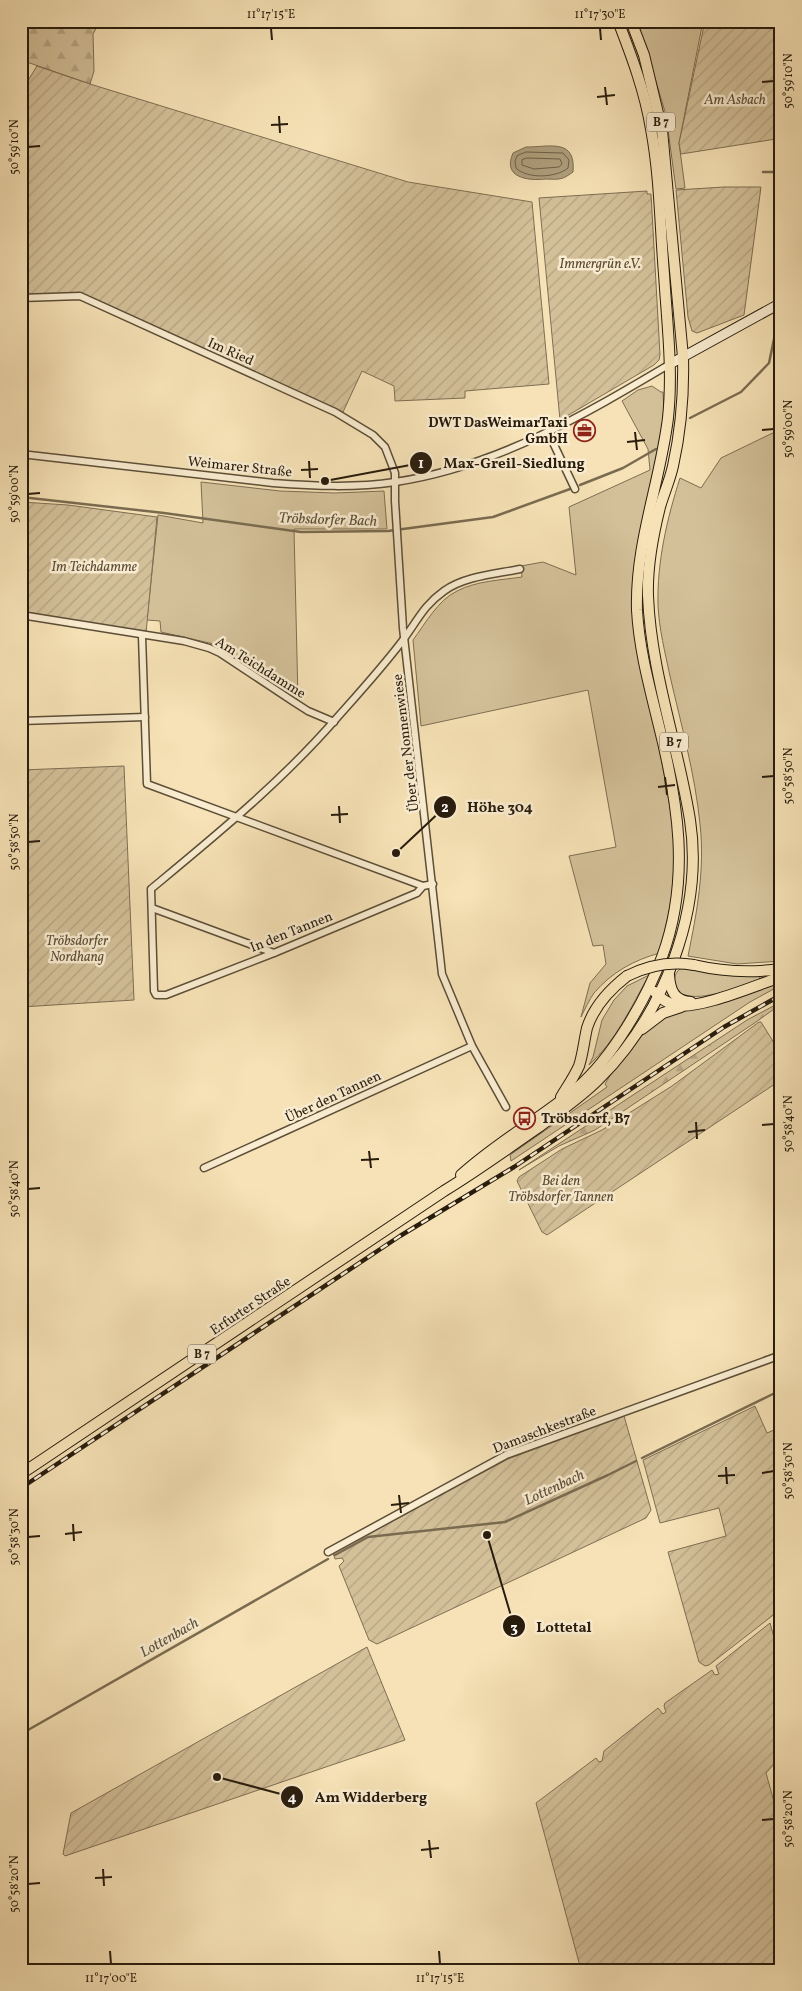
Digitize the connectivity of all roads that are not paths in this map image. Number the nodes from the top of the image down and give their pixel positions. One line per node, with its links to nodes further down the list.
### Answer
1 (618, 21): 6 (main road, B 7)
2 (631, 21): 5 (main road, B 7)
3 (21, 298): 9 (street, Im Ried)
4 (781, 303): 5 (street)
5 (683, 357): 6 (street); 24 (main road, B 7)
6 (670, 364): 7 (street, Weimarer Straße); 26 (main road, B 7)
7 (548, 432): 9 (street, Weimarer Straße); 10 (street)
8 (21, 454): 9 (street, Weimarer Straße)
9 (395, 482): 14 (street, Über der Nonnenwiese)
10 (575, 489)
11 (520, 569): 14 (street)
12 (21, 615): 13 (street, Am Teichdamme)
13 (142, 636): 15 (street); 17 (street, Am Teichdamme)
14 (404, 639): 17 (street); 19 (street, Über der Nonnenwiese)
15 (145, 717): 16 (street); 18 (street)
16 (21, 721)
17 (334, 722): 18 (street)
18 (238, 816): 20 (street); 21 (street)
19 (433, 884): 20 (street, In den Tannen); 30 (street, Über der Nonnenwiese)
20 (423, 886): 22 (street, In den Tannen)
21 (152, 908): 22 (street); 22 (street, In den Tannen)
22 (274, 953)
23 (781, 968): 31 (main road, B 7, bridge)
24 (668, 971): 27 (main road, B 7); 28 (main road)
25 (781, 977): 28 (main road)
26 (652, 979): 27 (main road); 31 (main road, B 7)
27 (658, 996): 28 (main road); 29 (main road, B 7)
28 (697, 1003): 29 (main road)
29 (636, 1035): 34 (main road, Erfurter Straße / B 7)
30 (472, 1046): 32 (street, Über der Nonnenwiese); 33 (street, Über den Tannen)
31 (557, 1104): 34 (main road, Erfurter Straße / B 7)
32 (506, 1107)
33 (204, 1168)
34 (444, 1191): 36 (main road, Erfurter Straße / B 7)
35 (781, 1354): 37 (street, Damaschkestraße)
36 (21, 1474)
37 (328, 1552)

